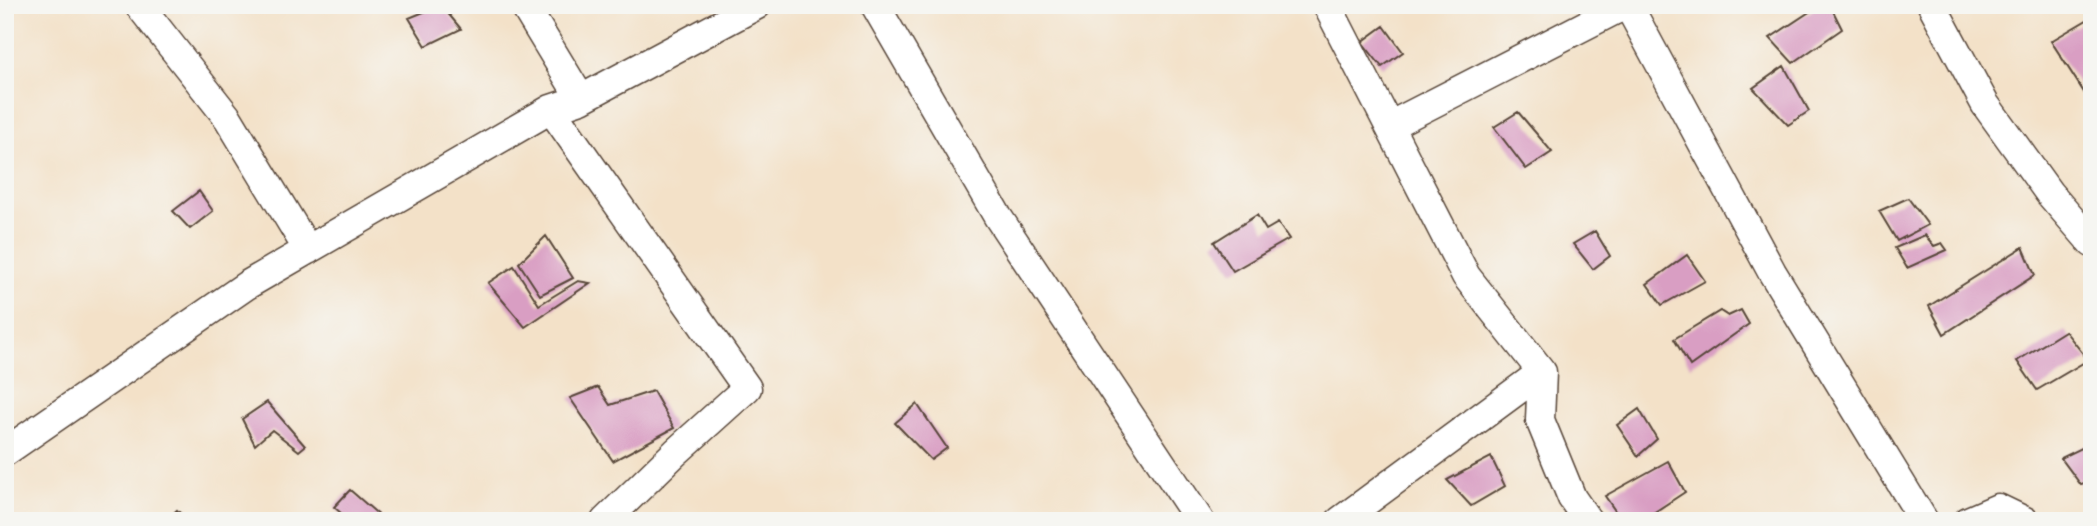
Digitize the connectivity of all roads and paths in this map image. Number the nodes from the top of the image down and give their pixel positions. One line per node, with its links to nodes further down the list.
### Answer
1 (139, 5): 12 (street)
2 (524, 5): 8 (street)
3 (757, 5): 8 (street)
4 (875, 5): 16 (street)
5 (1327, 5): 10 (street)
6 (1627, 5): 10 (street); 19 (street)
7 (1932, 5): 11 (street)
8 (581, 99): 9 (street)
9 (551, 109): 12 (street); 15 (street)
10 (1389, 126): 13 (street)
11 (2092, 243)
12 (308, 250): 14 (street)
13 (1542, 372): 17 (street); 18 (street)
14 (5, 452)
15 (605, 521)
16 (1200, 521)
17 (1340, 521)
18 (1588, 521)
19 (1924, 521)
20 (1968, 521): 21 (street)
21 (2025, 521)

